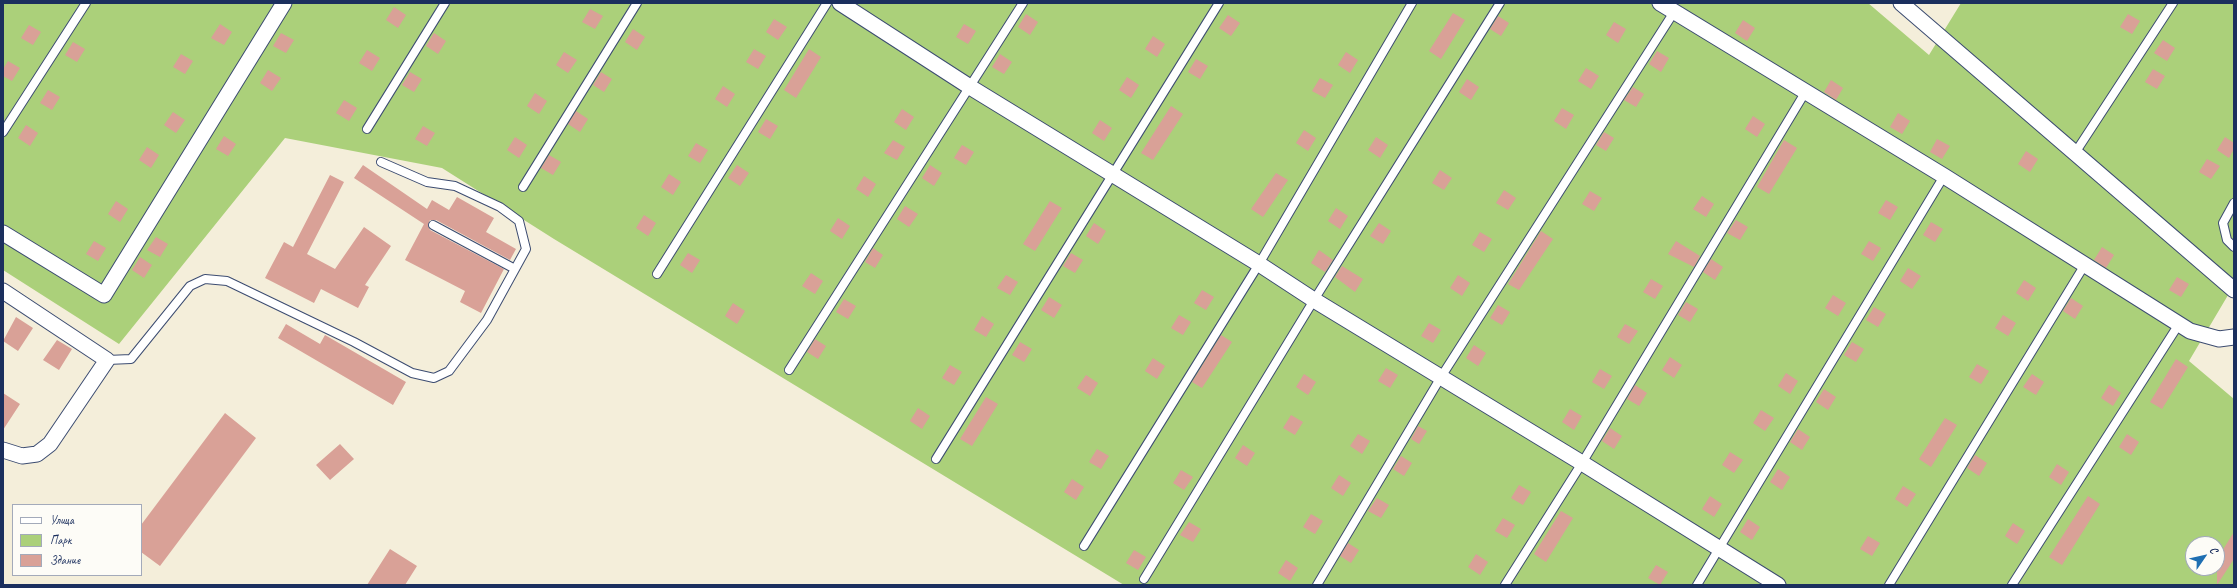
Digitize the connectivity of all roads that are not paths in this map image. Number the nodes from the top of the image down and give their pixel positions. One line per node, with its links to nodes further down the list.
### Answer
1 (86, 3): 18 (lane)
2 (284, 3): 26 (street)
3 (445, 3): 17 (lane)
4 (637, 3): 23 (lane)
5 (827, 3): 31 (lane)
6 (840, 3): 15 (street)
7 (1023, 3): 15 (lane)
8 (1219, 3): 21 (lane)
9 (1412, 3): 28 (lane)
10 (1500, 3): 34 (lane)
11 (1660, 3): 14 (street)
12 (2173, 3): 19 (lane)
13 (1908, 6): 19 (street)
14 (1674, 12): 16 (street); 39 (lane)
15 (970, 87): 21 (street); 38 (lane)
16 (1806, 91): 22 (street); 42 (lane)
17 (367, 129)
18 (3, 132)
19 (2074, 153): 32 (street)
20 (381, 162): 30 (lane)
21 (1114, 175): 28 (street); 41 (lane)
22 (1944, 176): 29 (street); 44 (lane)
23 (523, 187)
24 (2234, 203): 27 (lane)
25 (432, 225): 30 (lane)
26 (3, 233)
27 (2234, 247)
28 (1259, 264): 34 (street); 43 (lane)
29 (2084, 266): 35 (street); 50 (lane)
30 (515, 269): 37 (lane)
31 (657, 274)
32 (2234, 290)
33 (3, 291): 37 (street)
34 (1314, 300): 39 (street); 45 (lane)
35 (2179, 324): 36 (street); 51 (lane)
36 (2234, 337)
37 (107, 360): 40 (street)
38 (789, 370)
39 (1441, 377): 42 (street); 46 (lane)
40 (3, 450)
41 (936, 459)
42 (1582, 463): 44 (street); 47 (lane)
43 (1084, 546)
44 (1719, 548): 48 (lane); 49 (street)
45 (1144, 579)
46 (1317, 585)
47 (1505, 585)
48 (1697, 585)
49 (1778, 585)
50 (1889, 585)
51 (2012, 585)

